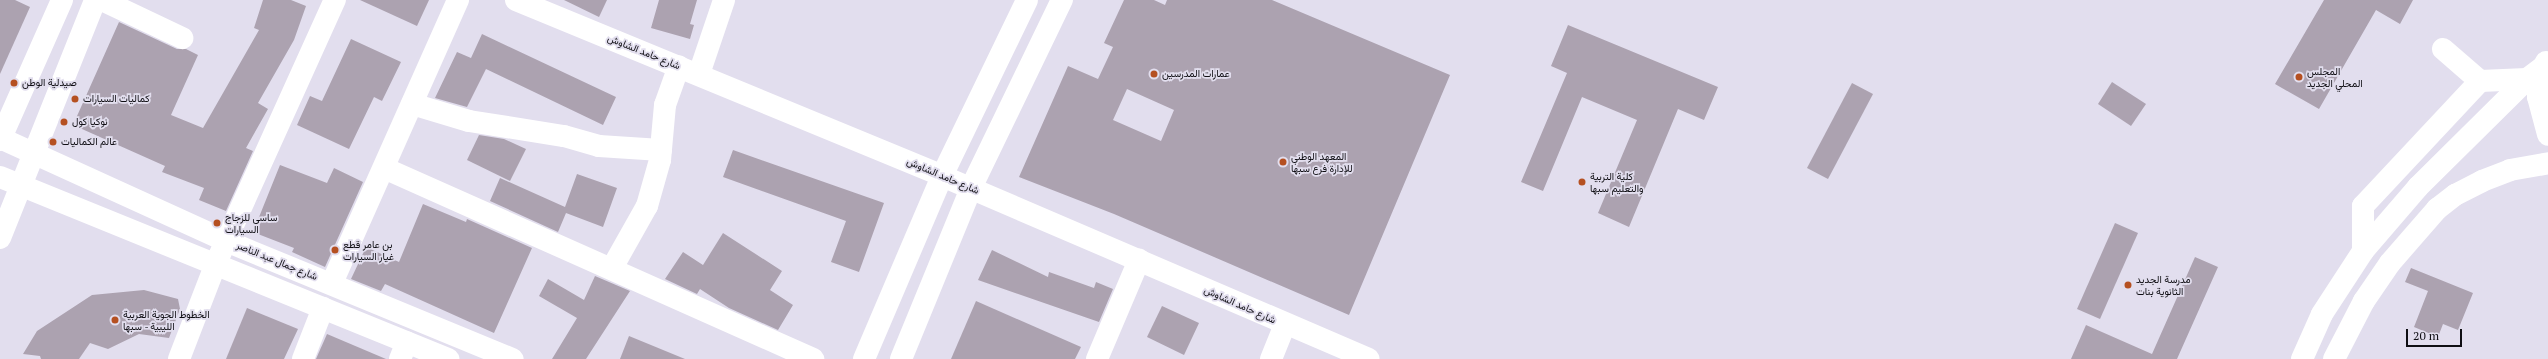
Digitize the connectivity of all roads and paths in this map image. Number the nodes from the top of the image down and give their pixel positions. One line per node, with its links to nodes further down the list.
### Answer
1 (62, 0): 17 (main road)
2 (95, 0): 19 (main road)
3 (102, 0): 10 (main road)
4 (335, 0): 27 (main road)
5 (458, 0): 15 (main road)
6 (724, 0): 13 (main road)
7 (1027, 0): 22 (main road)
8 (1062, 0): 25 (main road)
9 (518, 1): 13 (main road, شارع حامد الشاوش)
10 (182, 38)
11 (2442, 49): 14 (main road)
12 (2539, 68): 14 (main road); 16 (main road); 28 (main road)
13 (689, 70): 18 (main road); 22 (main road, شارع حامد الشاوش)
14 (2480, 82): 28 (main road)
15 (412, 104): 18 (main road); 21 (main road)
16 (2548, 135)
17 (0, 139): 19 (main road, شارع جمال عبد الناصر)
18 (661, 150): 31 (main road)
19 (34, 152): 24 (main road); 27 (main road, شارع جمال عبد الناصر)
20 (2548, 163): 47 (main road)
21 (384, 168): 31 (main road); 32 (main road)
22 (942, 176): 25 (main road, شارع حامد الشاوش); 41 (main road)
23 (0, 177): 24 (main road)
24 (20, 185): 26 (main road); 30 (main road)
25 (971, 188): 29 (main road, شارع حامد الشاوش); 42 (main road)
26 (0, 238)
27 (226, 241): 30 (main road); 32 (main road, شارع جمال عبد الناصر)
28 (2363, 251): 46 (main road)
29 (1139, 260): 34 (main road, شارع حامد الشاوش); 43 (main road)
30 (216, 263): 33 (main road); 36 (main road)
31 (612, 268): 40 (main road)
32 (332, 283): 39 (main road, شارع جمال عبد الناصر)
33 (323, 308): 35 (main road); 37 (main road)
34 (1285, 325): 44 (main road); 45 (main road, شارع حامد الشاوش)
35 (404, 350): 38 (main road)
36 (179, 359)
37 (303, 359)
38 (449, 359)
39 (513, 359)
40 (813, 359)
41 (864, 359)
42 (901, 359)
43 (1097, 359)
44 (1271, 359)
45 (1368, 359)
46 (2302, 359)
47 (2334, 359)

